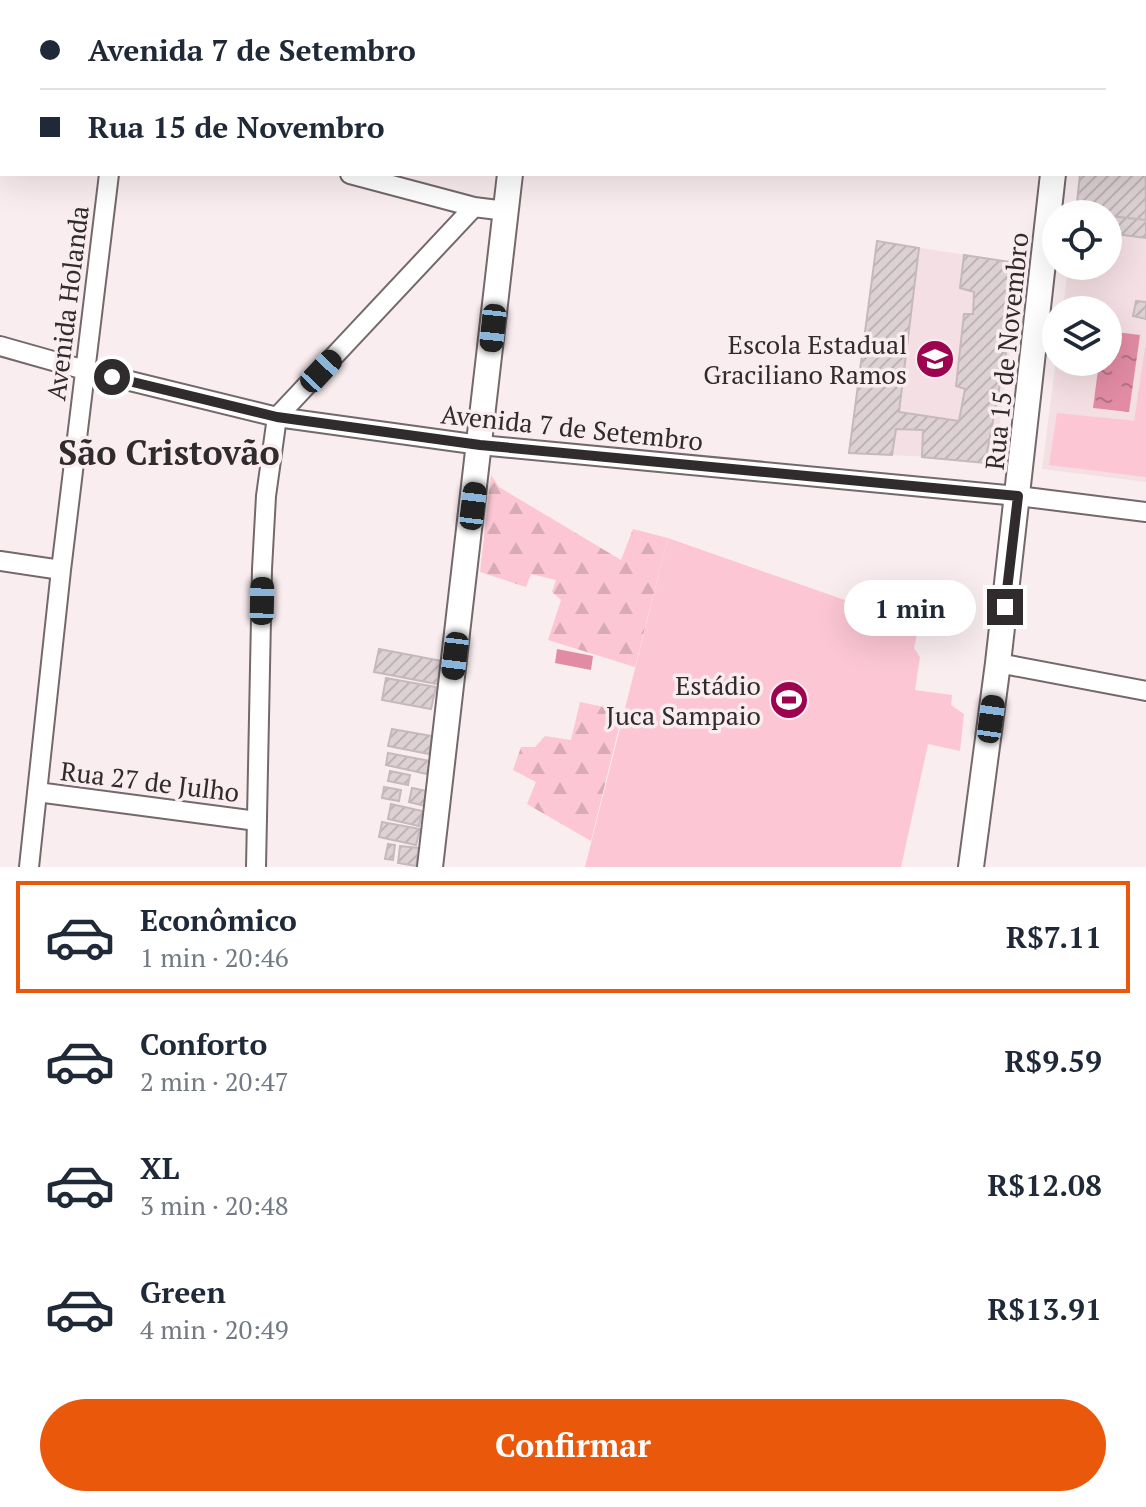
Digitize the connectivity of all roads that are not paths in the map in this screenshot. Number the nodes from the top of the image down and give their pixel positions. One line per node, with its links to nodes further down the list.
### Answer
1 (109, 176): 8 (street, Avenida Holanda)
2 (358, 176): 5 (street)
3 (510, 176): 6 (street)
4 (1053, 176): 11 (street, Rua 15 de Novembro)
5 (474, 207): 6 (street); 9 (street)
6 (506, 211): 10 (street)
7 (0, 346): 8 (street, Avenida 7 de Setembro)
8 (85, 370): 9 (street, Avenida 7 de Setembro); 14 (street, Avenida Holanda)
9 (277, 417): 10 (street, Avenida 7 de Setembro); 18 (street)
10 (480, 445): 11 (street, Avenida 7 de Setembro); 21 (street)
11 (1018, 496): 12 (street, Avenida 7 de Setembro); 15 (street, Rua 15 de Novembro)
12 (1146, 512)
13 (0, 561): 14 (street)
14 (61, 570): 17 (street, Avenida Holanda)
15 (998, 663): 16 (street); 22 (street, Rua 15 de Novembro)
16 (1146, 691)
17 (37, 792): 18 (street, Rua 27 de Julho); 19 (street, Avenida Holanda)
18 (257, 821): 20 (street)
19 (29, 867)
20 (256, 867)
21 (430, 867)
22 (971, 867)

